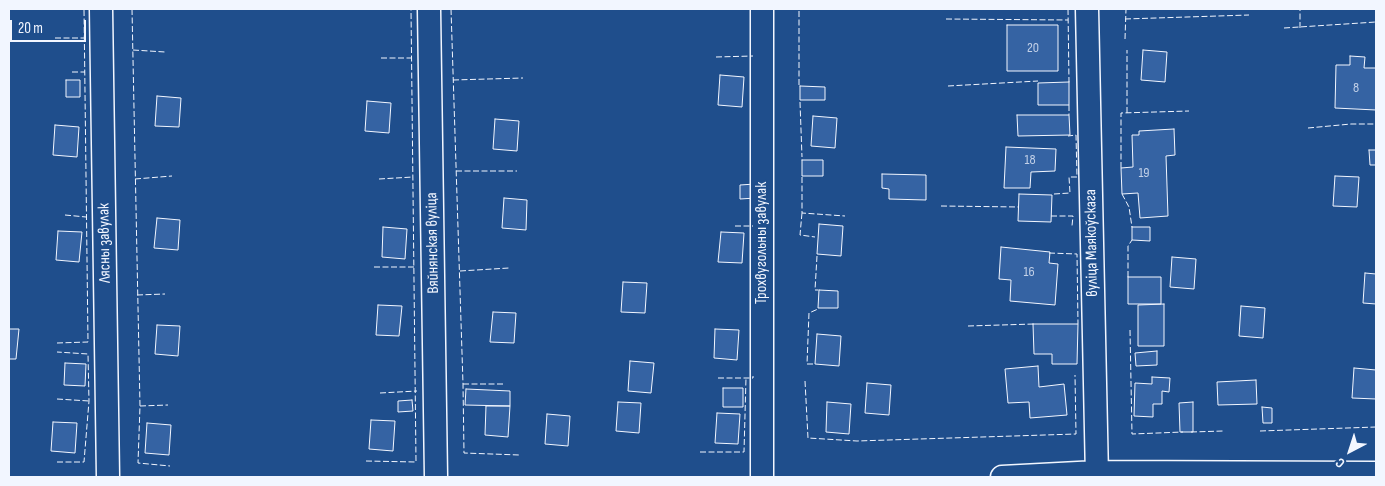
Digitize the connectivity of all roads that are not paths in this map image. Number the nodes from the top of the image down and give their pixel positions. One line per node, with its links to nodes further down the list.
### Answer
1 (101, 9): 7 (street, Лясны завулак)
2 (429, 9): 8 (street, Вяйнянская вуліца)
3 (762, 9): 9 (street, Трохвугольны завулак)
4 (1087, 9): 6 (street, вуліца Маякоўскага)
5 (1376, 473): 6 (street)
6 (1097, 475): 10 (street)
7 (108, 477)
8 (436, 477)
9 (762, 477)
10 (1002, 477)

